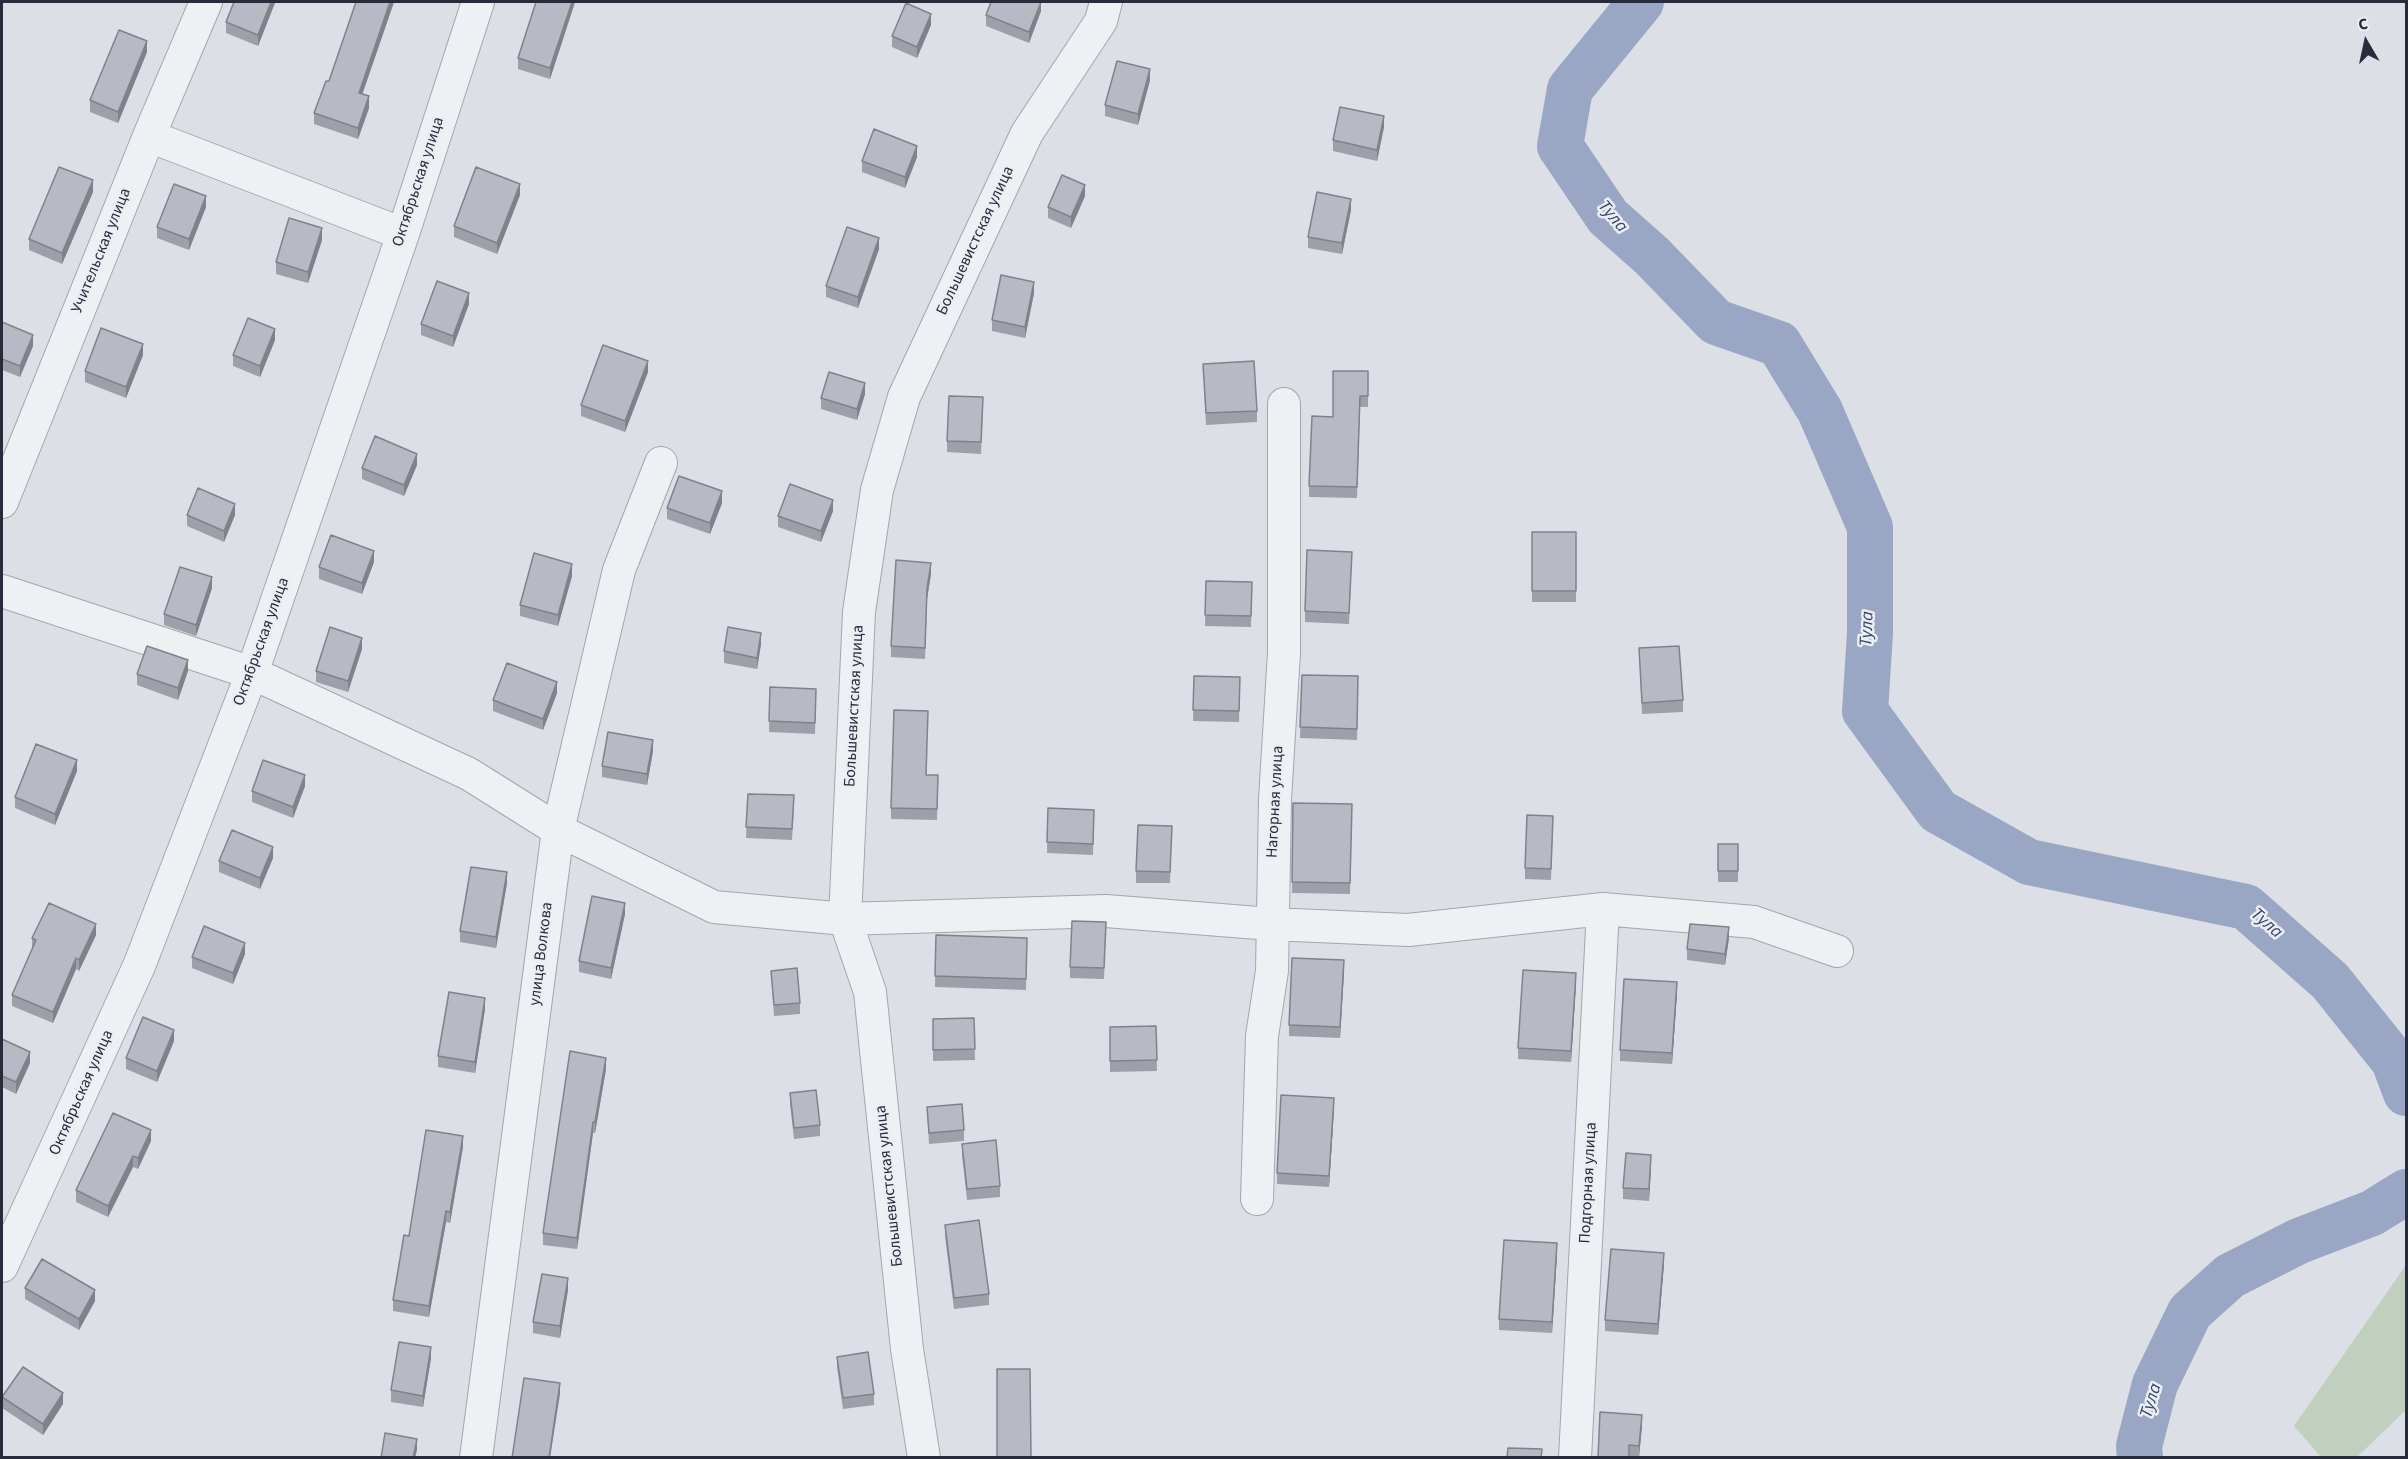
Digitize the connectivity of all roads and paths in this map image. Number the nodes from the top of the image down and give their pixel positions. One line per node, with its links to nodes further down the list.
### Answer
1 (206, 2): 4 (street, Учительская улица)
2 (478, 2): 5 (street, Октябрьская улица)
3 (1106, 2): 13 (street, Большевистская улица)
4 (148, 136): 5 (street); 8 (street, Учительская улица)
5 (403, 234): 10 (street, Октябрьская улица)
6 (1284, 404): 14 (street, Нагорная улица)
7 (661, 463): 11 (street, улица Волкова)
8 (2, 502)
9 (2, 591): 10 (street)
10 (252, 673): 11 (street); 17 (street, Октябрьская улица)
11 (558, 830): 13 (street); 18 (street, улица Волкова)
12 (1603, 909): 14 (street); 15 (street); 20 (street, Подгорная улица)
13 (844, 919): 14 (street); 19 (street, Большевистская улица)
14 (1271, 924): 16 (street, Нагорная улица)
15 (1837, 951)
16 (1257, 1199)
17 (2, 1266)
18 (476, 1458)
19 (924, 1458)
20 (1575, 1458)

